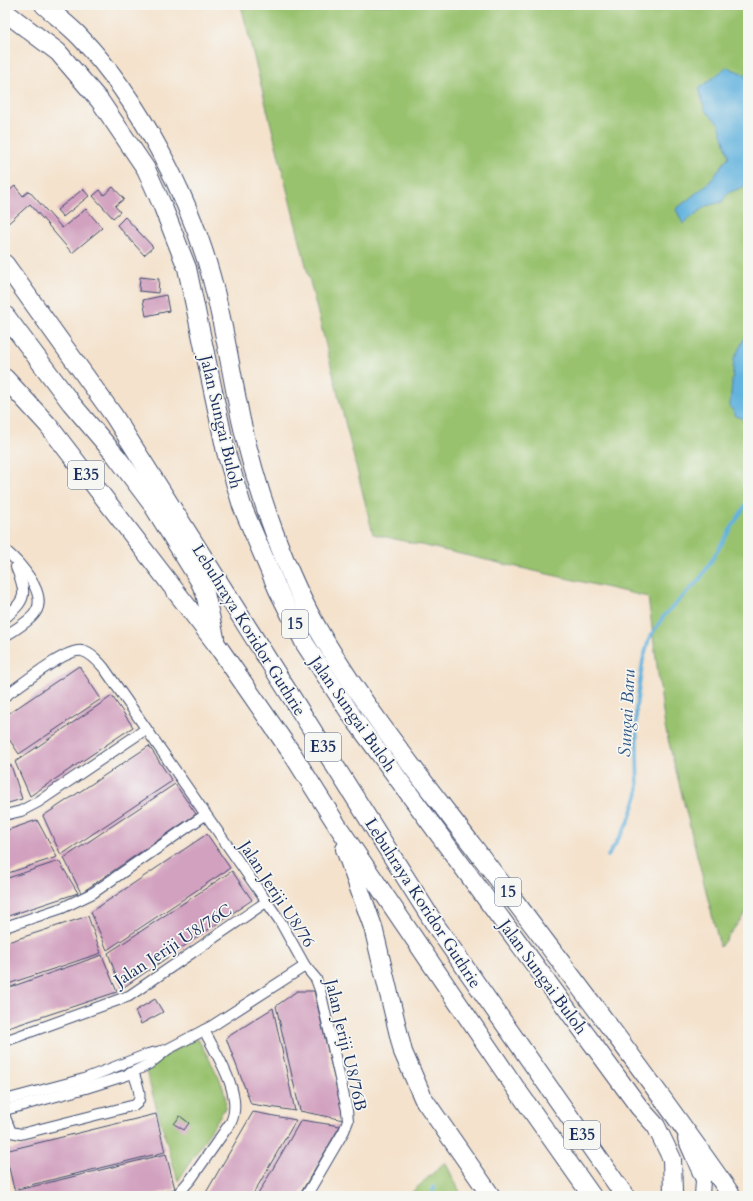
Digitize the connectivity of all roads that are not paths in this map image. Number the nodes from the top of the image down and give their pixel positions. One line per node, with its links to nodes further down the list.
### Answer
1 (44, 5): 23 (highway, Jalan Sungai Buloh / 15)
2 (5, 12): 33 (highway, Jalan Sungai Buloh / 15)
3 (5, 264): 32 (highway, Lebuhraya Koridor Guthrie / E35)
4 (5, 315): 9 (highway)
5 (5, 378): 9 (highway, Lebuhraya Koridor Guthrie / E35)
6 (8, 553): 7 (street); 8 (street)
7 (5, 618)
8 (5, 636)
9 (217, 645): 14 (highway, Lebuhraya Koridor Guthrie / E35)
10 (5, 696): 11 (street, Jalan Jeriji U8/76)
11 (146, 728): 12 (street); 13 (street, Jalan Jeriji U8/76)
12 (5, 815)
13 (205, 815): 15 (street, Jalan Jeriji U8/76); 16 (street)
14 (337, 825): 26 (highway); 31 (highway, Lebuhraya Koridor Guthrie / E35)
15 (266, 902): 17 (street, Jalan Jeriji U8/76); 19 (street, Jalan Jeriji U8/76C)
16 (5, 927)
17 (305, 966): 18 (street, Jalan Jeriji U8/76); 28 (street, Jalan Jeriji U8/76B)
18 (204, 1030): 20 (street, Jalan Jeriji U8/76); 27 (street)
19 (5, 1041)
20 (168, 1049): 21 (street, Jalan Jeriji U8/76); 22 (street, Jalan Jeriji U8/76)
21 (133, 1072): 24 (street, Jalan Jeriji U8/76); 25 (street)
22 (5, 1100)
23 (665, 1100): 34 (main road); 35 (highway, Jalan Sungai Buloh)
24 (5, 1110)
25 (5, 1117)
26 (472, 1169): 29 (highway); 30 (highway)
27 (176, 1196)
28 (306, 1196)
29 (484, 1196)
30 (491, 1196)
31 (592, 1196)
32 (625, 1196)
33 (670, 1196)
34 (702, 1196)
35 (732, 1196)

